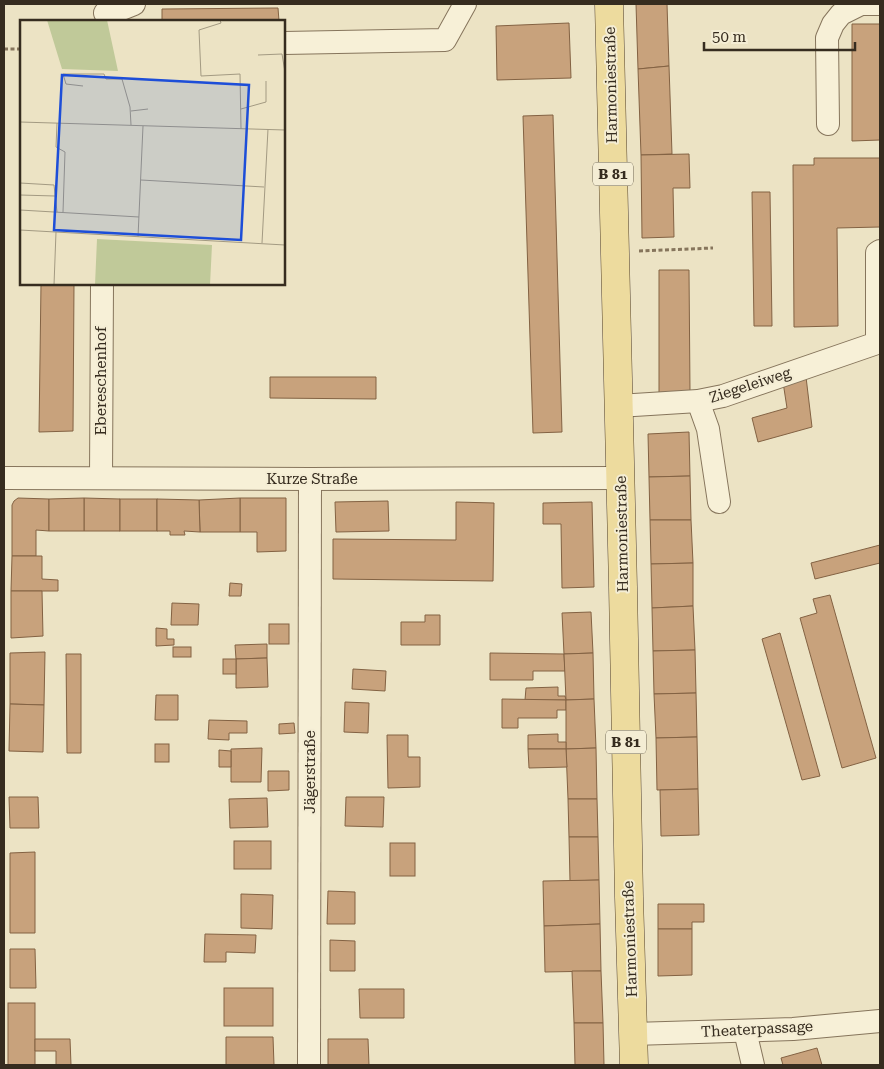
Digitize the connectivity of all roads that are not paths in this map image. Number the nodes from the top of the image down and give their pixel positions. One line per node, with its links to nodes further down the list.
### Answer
1 (134, 4): 5 (street)
2 (465, 4): 6 (street)
3 (609, 4): 11 (main road, Harmoniestraße / B 81)
4 (880, 4): 7 (street)
5 (105, 13)
6 (285, 43)
7 (828, 124)
8 (880, 251): 10 (street, Ziegeleiweg)
9 (102, 285): 13 (street, Ebereschenhof)
10 (698, 401): 11 (street, Ziegeleiweg); 16 (street)
11 (618, 406): 14 (main road, Harmoniestraße / B 81)
12 (4, 478): 13 (street, Kurze Straße)
13 (101, 478): 15 (street, Kurze Straße)
14 (620, 478): 15 (street, Kurze Straße); 19 (main road, Harmoniestraße / B 81)
15 (310, 479): 20 (street, Jägerstraße)
16 (719, 502)
17 (880, 1021): 18 (street, Theaterpassage)
18 (745, 1031): 19 (street, Theaterpassage); 22 (street)
19 (633, 1034): 21 (main road, Harmoniestraße / B 81)
20 (309, 1065)
21 (634, 1065)
22 (753, 1065)

